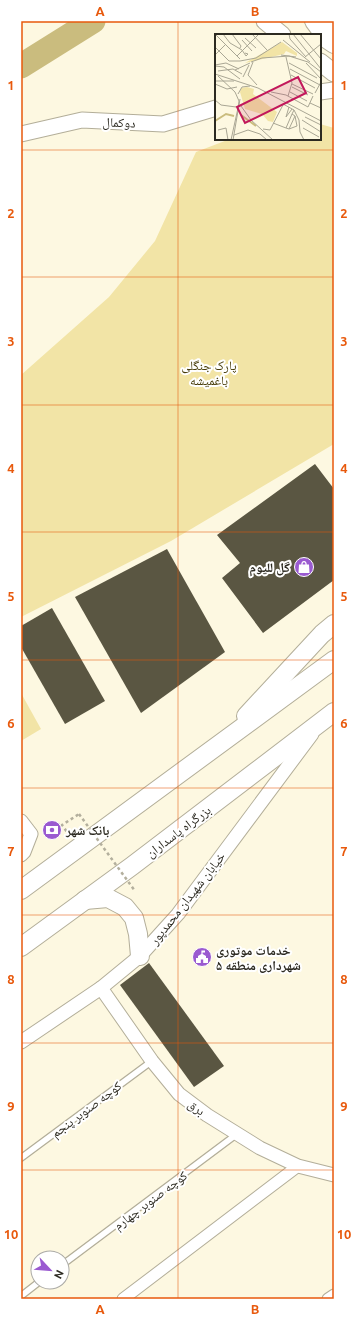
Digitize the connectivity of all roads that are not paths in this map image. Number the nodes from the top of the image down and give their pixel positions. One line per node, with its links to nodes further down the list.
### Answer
1 (265, 21): 5 (main road)
2 (314, 21): 6 (highway)
3 (326, 21): 4 (main road)
4 (334, 27)
5 (281, 34)
6 (334, 44)
7 (321, 63): 8 (main road)
8 (334, 73)
9 (334, 90): 10 (main road)
10 (321, 92)
11 (215, 108): 12 (main road, دوکمال)
12 (21, 134)
13 (334, 624): 16 (highway)
14 (334, 660): 16 (highway)
15 (328, 717): 20 (highway, بزرگراه پاسداران); 22 (street, خیابان شهیدان محمدپور)
16 (214, 750): 19 (highway)
17 (21, 821): 18 (street)
18 (22, 851)
19 (21, 890)
20 (85, 900): 21 (highway, بزرگراه پاسداران); 22 (highway)
21 (21, 947)
22 (140, 956): 23 (street, خیابان شهیدان محمدپور)
23 (101, 988): 24 (street, خیابان شهیدان محمدپور); 25 (street, برق)
24 (21, 1042)
25 (152, 1061): 26 (street, برق); 27 (lane, کوچه صنوبر پنجم)
26 (237, 1134): 28 (street, برق); 30 (lane, کوچه صنوبر چهارم)
27 (21, 1158)
28 (298, 1166): 29 (street, برق); 34 (street)
29 (334, 1175)
30 (70, 1259)
31 (30, 1289): 33 (lane)
32 (334, 1295): 35 (street)
33 (21, 1296)
34 (123, 1299)
35 (328, 1299)

